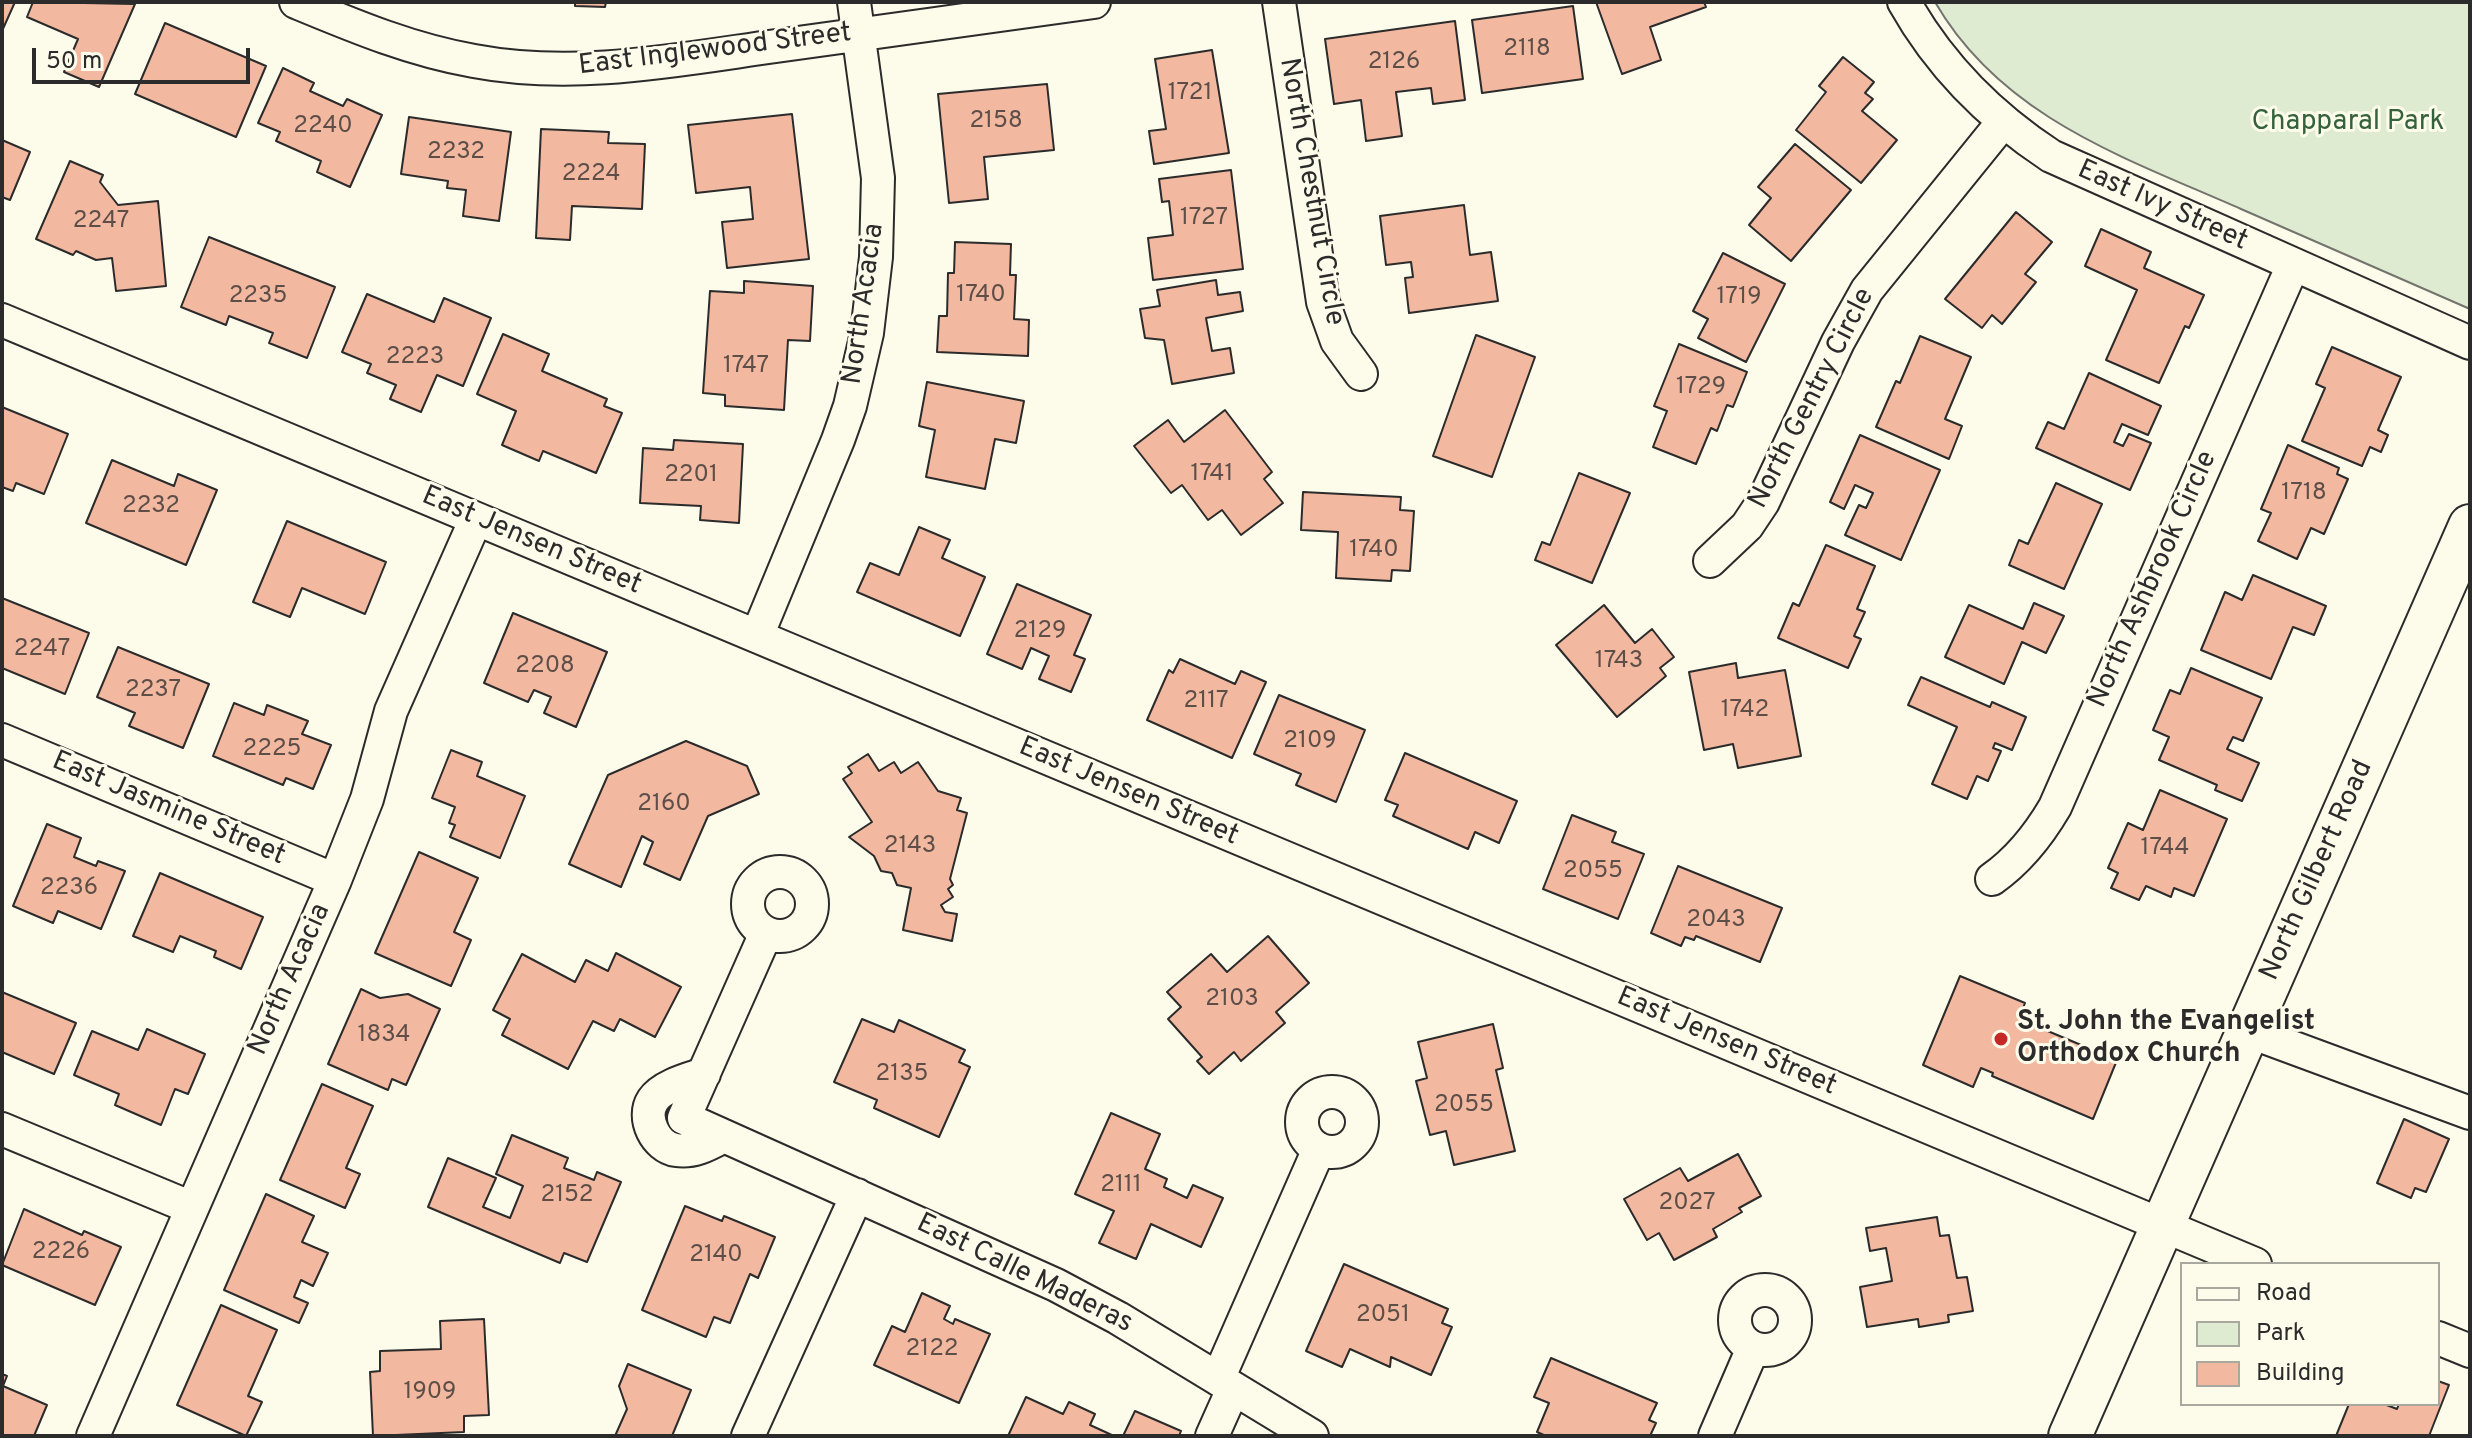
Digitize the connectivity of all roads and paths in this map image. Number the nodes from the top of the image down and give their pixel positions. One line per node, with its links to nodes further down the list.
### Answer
1 (296, 2): 6 (street, East Inglewood Street)
2 (854, 2): 6 (street, North Acacia)
3 (1094, 2): 6 (street, East Inglewood Street)
4 (1279, 2): 11 (street, North Chestnut Circle)
5 (1904, 2): 7 (street, East Ivy Street)
6 (858, 35): 15 (street, North Acacia)
7 (2003, 122): 8 (street, East Ivy Street); 14 (street, North Gentry Circle)
8 (2293, 265): 10 (street, East Ivy Street); 17 (street, North Ashbrook Circle)
9 (2, 320): 12 (street, East Jensen Street)
10 (2470, 343)
11 (1361, 374)
12 (476, 519): 15 (street, East Jensen Street); 18 (street, North Acacia)
13 (2470, 526): 20 (main road, North Gilbert Road)
14 (1710, 561)
15 (757, 636): 26 (street, East Jensen Street)
16 (2, 740): 18 (street, East Jasmine Street)
17 (1992, 879)
18 (335, 880): 25 (street, North Acacia)
19 (766, 933): 24 (street, East Calle Maderas)
20 (2248, 1031): 21 (street); 26 (main road, North Gilbert Road)
21 (2470, 1113)
22 (2, 1129): 25 (street)
23 (1319, 1149): 31 (street)
24 (857, 1195): 31 (street, East Calle Maderas); 33 (street)
25 (192, 1208): 32 (street, North Acacia)
26 (2162, 1226): 27 (street, East Jensen Street); 37 (main road, North Gilbert Road)
27 (2250, 1262)
28 (2440, 1339): 30 (street)
29 (1753, 1348): 36 (street)
30 (2470, 1351)
31 (1226, 1384): 34 (street); 35 (street, East Calle Maderas)
32 (93, 1436)
33 (748, 1436)
34 (1212, 1436)
35 (1312, 1436)
36 (1715, 1436)
37 (2070, 1436)

